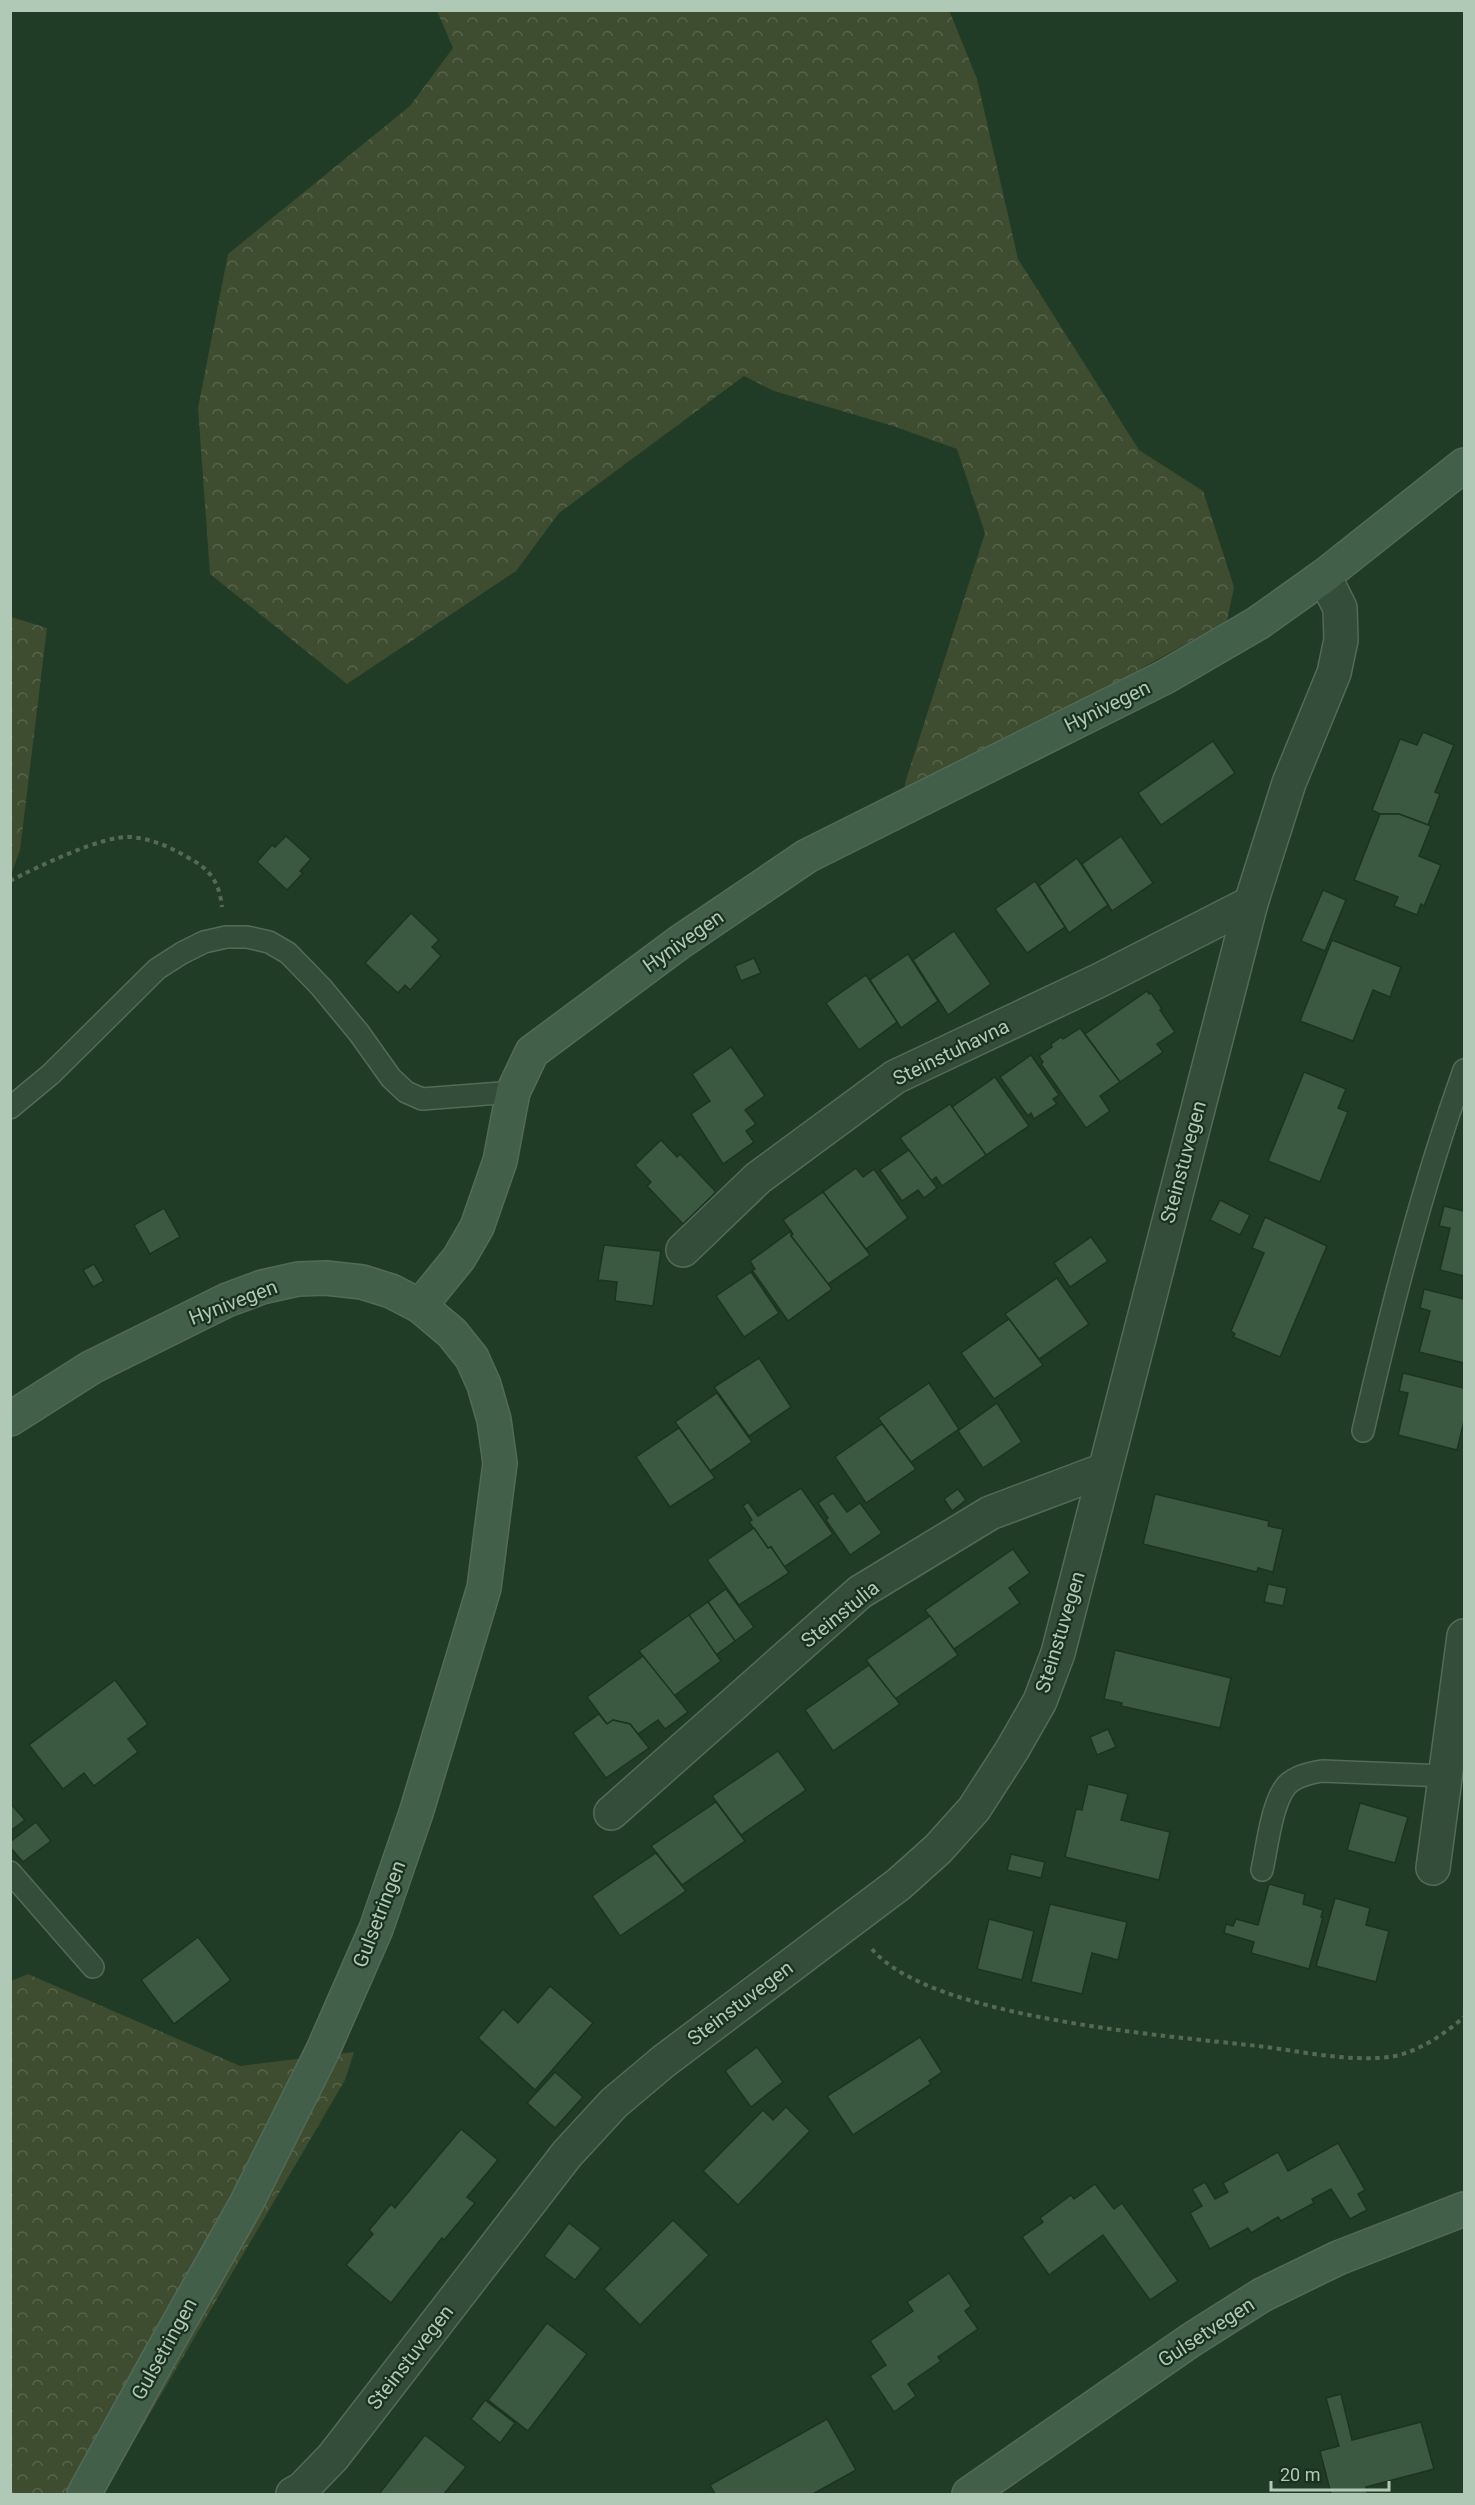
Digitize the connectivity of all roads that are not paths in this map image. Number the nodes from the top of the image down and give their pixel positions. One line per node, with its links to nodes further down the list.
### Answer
1 (1464, 465): 2 (street, Hynivegen)
2 (1324, 576): 3 (street, Steinstuvegen); 5 (street, Hynivegen)
3 (1251, 903): 8 (street, Steinstuhavna); 12 (street, Steinstuvegen)
4 (1464, 1070): 6 (lane)
5 (513, 1092): 7 (lane); 9 (street, Hynivegen)
6 (1459, 1101): 11 (lane)
7 (10, 1108)
8 (682, 1250)
9 (420, 1306): 10 (street, Hynivegen); 21 (street, Gulsetringen)
10 (10, 1419)
11 (1363, 1431)
12 (1104, 1470): 15 (street, Steinstulia); 22 (street, Steinstuvegen)
13 (1464, 1636): 14 (street)
14 (1445, 1776): 16 (street); 17 (lane)
15 (611, 1813)
16 (1433, 1868)
17 (1262, 1870)
18 (10, 1872): 19 (lane)
19 (93, 1967)
20 (1464, 2209): 23 (street, Gulsetvegen)
21 (88, 2494)
22 (293, 2494)
23 (969, 2494)

